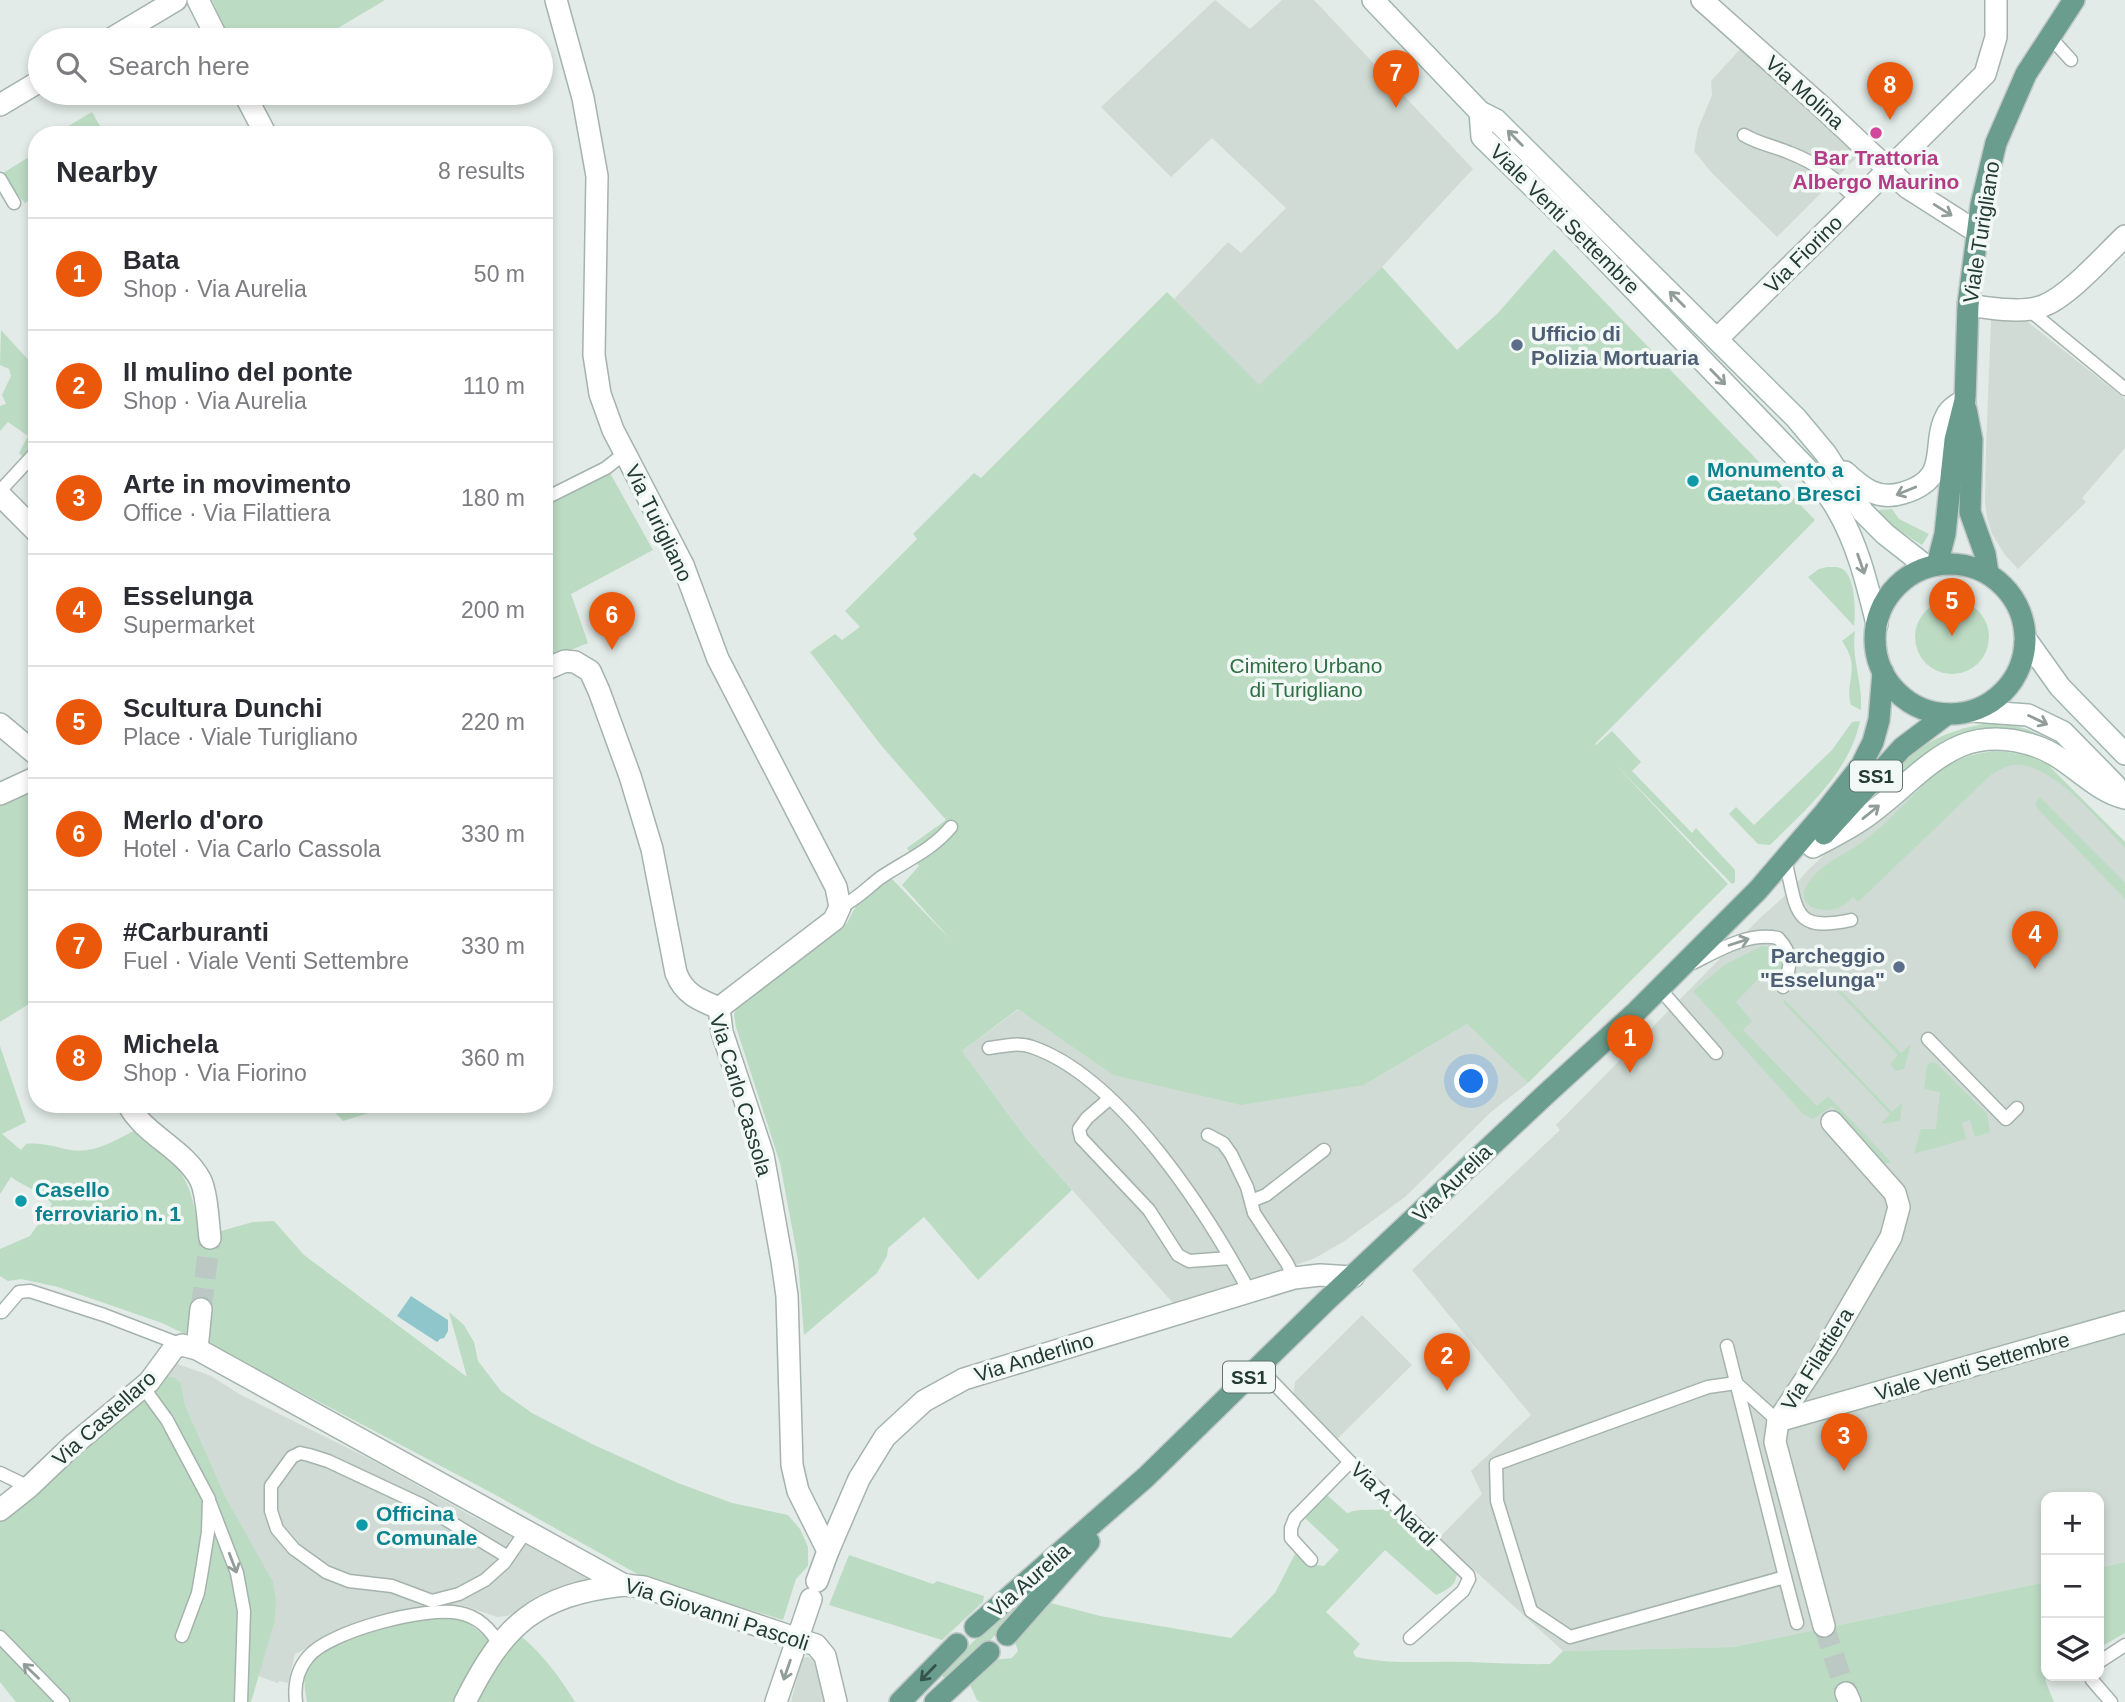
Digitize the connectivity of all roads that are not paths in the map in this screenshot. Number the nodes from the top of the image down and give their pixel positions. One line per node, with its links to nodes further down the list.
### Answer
1 (176, 0): 8 (street)
2 (198, 0): 9 (street)
3 (556, 0): 29 (street, Via Turigliano)
4 (1373, 0): 15 (street, Viale Venti Settembre)
5 (1702, 0): 18 (street, Via Molina)
6 (1997, 0): 18 (street, Via Fiorino)
7 (2074, 0): 10 (main road, Viale Turigliano)
8 (129, 28)
9 (212, 28)
10 (2050, 37): 11 (lane); 22 (main road, Viale Turigliano)
11 (2071, 60)
12 (28, 89): 13 (street)
13 (0, 105)
14 (250, 105): 16 (street)
15 (1480, 112): 26 (street, Viale Venti Settembre, one-way to 15); 37 (street, Viale Venti Settembre, one-way to 37)
16 (261, 126)
17 (1744, 135): 20 (lane)
18 (1889, 168): 20 (street, Via Fiorino); 22 (street, Via Molina, one-way to 22)
19 (0, 179): 21 (lane)
20 (1857, 200): 26 (street, Via Fiorino)
21 (14, 203)
22 (1977, 232): 24 (main road, Viale Turigliano)
23 (2125, 236): 25 (street)
24 (1968, 305): 25 (street); 28 (main road, Viale Turigliano)
25 (2028, 309): 27 (lane)
26 (1717, 339): 30 (street, Viale Venti Settembre)
27 (2125, 390)
28 (1965, 400): 30 (street, one-way to 30); 35 (main road, Viale Turigliano); 36 (main road, Viale Turigliano)
29 (625, 453): 33 (lane); 53 (street, Via Turigliano)
30 (1826, 454): 35 (street, Viale Venti Settembre)
31 (28, 461): 32 (lane)
32 (0, 493): 34 (street)
33 (553, 494)
34 (28, 523)
35 (1932, 566): 36 (main road); 37 (main road)
36 (1988, 573): 38 (main road)
37 (1877, 624): 40 (main road)
38 (2025, 638): 41 (main road); 45 (street)
39 (553, 666): 58 (street, Via Carlo Cassola)
40 (1883, 672): 42 (main road); 52 (main road, Via Aurelia / SS1)
41 (1972, 711): 42 (main road); 48 (street, one-way to 48)
42 (1947, 714): 50 (main road, Via Aurelia / SS1)
43 (0, 724): 44 (street)
44 (28, 747)
45 (2125, 754)
46 (28, 781): 47 (street)
47 (0, 793)
48 (2125, 797): 50 (street, SS1, one-way to 48)
49 (951, 827): 53 (lane)
50 (1813, 847): 51 (main road, Via Aurelia / SS1)
51 (1787, 868): 52 (main road, Via Aurelia / SS1); 54 (lane)
52 (1758, 890): 55 (main road, Via Aurelia / SS1)
53 (840, 907): 58 (street)
54 (1851, 920)
55 (1677, 971): 56 (lane, one-way to 56); 57 (main road, Via Aurelia / SS1)
56 (1783, 987)
57 (1659, 988): 61 (lane); 71 (main road, Via Aurelia / SS1)
58 (719, 1008): 90 (street, Via Carlo Cassola)
59 (1928, 1039): 63 (lane)
60 (989, 1048): 62 (lane)
61 (1716, 1053)
62 (1109, 1100): 70 (lane); 70 (lane)
63 (2017, 1108)
64 (132, 1113): 69 (street)
65 (1832, 1122): 82 (street, Via Filattiera)
66 (1208, 1135): 68 (lane)
67 (1324, 1150): 68 (lane)
68 (1251, 1201): 72 (lane)
69 (210, 1238)
70 (1230, 1258): 73 (lane)
71 (1353, 1277): 72 (street, Via Anderlino); 79 (main road, Via Aurelia / SS1)
72 (1294, 1278): 73 (street, Via Anderlino)
73 (1249, 1291): 90 (street, Via Anderlino)
74 (201, 1310): 78 (street)
75 (2, 1312): 78 (lane)
76 (2125, 1322): 82 (street, Viale Venti Settembre)
77 (1727, 1346): 80 (lane)
78 (189, 1347): 81 (street, Via Castellaro); 89 (street, Via Giovanni Pascoli)
79 (1259, 1368): 83 (lane, Via A. Nardi); 85 (main road, Via Aurelia / SS1)
80 (1736, 1383): 82 (lane); 93 (lane); 93 (lane)
81 (143, 1387): 86 (street, Via Castellaro); 87 (lane)
82 (1778, 1421): 96 (street, Via Filattiera)
83 (1350, 1462): 92 (lane); 102 (lane, Via A. Nardi)
84 (0, 1473): 86 (lane)
85 (1146, 1478): 97 (main road, Via Aurelia / SS1); 98 (main road, Via Aurelia / SS1)
86 (29, 1487): 88 (street, Via Castellaro)
87 (209, 1499): 99 (lane); 110 (lane, one-way to 110)
88 (0, 1510)
89 (526, 1531): 91 (lane); 94 (street, Via Giovanni Pascoli)
90 (828, 1550): 101 (street, Via Anderlino)
91 (508, 1557): 91 (lane)
92 (1311, 1560)
93 (1785, 1577): 95 (lane)
94 (624, 1585): 101 (street, Via Giovanni Pascoli); 104 (street)
95 (1797, 1623)
96 (1824, 1626)
97 (975, 1627)
98 (1007, 1635)
99 (182, 1636)
100 (0, 1637): 109 (lane, one-way to 100)
101 (798, 1637): 113 (street, Via Anderlino, one-way to 113); 114 (street, Via Giovanni Pascoli)
102 (1410, 1638)
103 (957, 1644): 115 (main road, one-way to 115)
104 (499, 1645): 111 (lane); 112 (street)
105 (2125, 1645): 107 (lane)
106 (989, 1652): 116 (main road)
107 (2104, 1659)
108 (2093, 1681): 117 (lane)
109 (63, 1702)
110 (241, 1702)
111 (296, 1702)
112 (465, 1702)
113 (776, 1702)
114 (836, 1702)
115 (900, 1702)
116 (935, 1702)
117 (2111, 1702)

